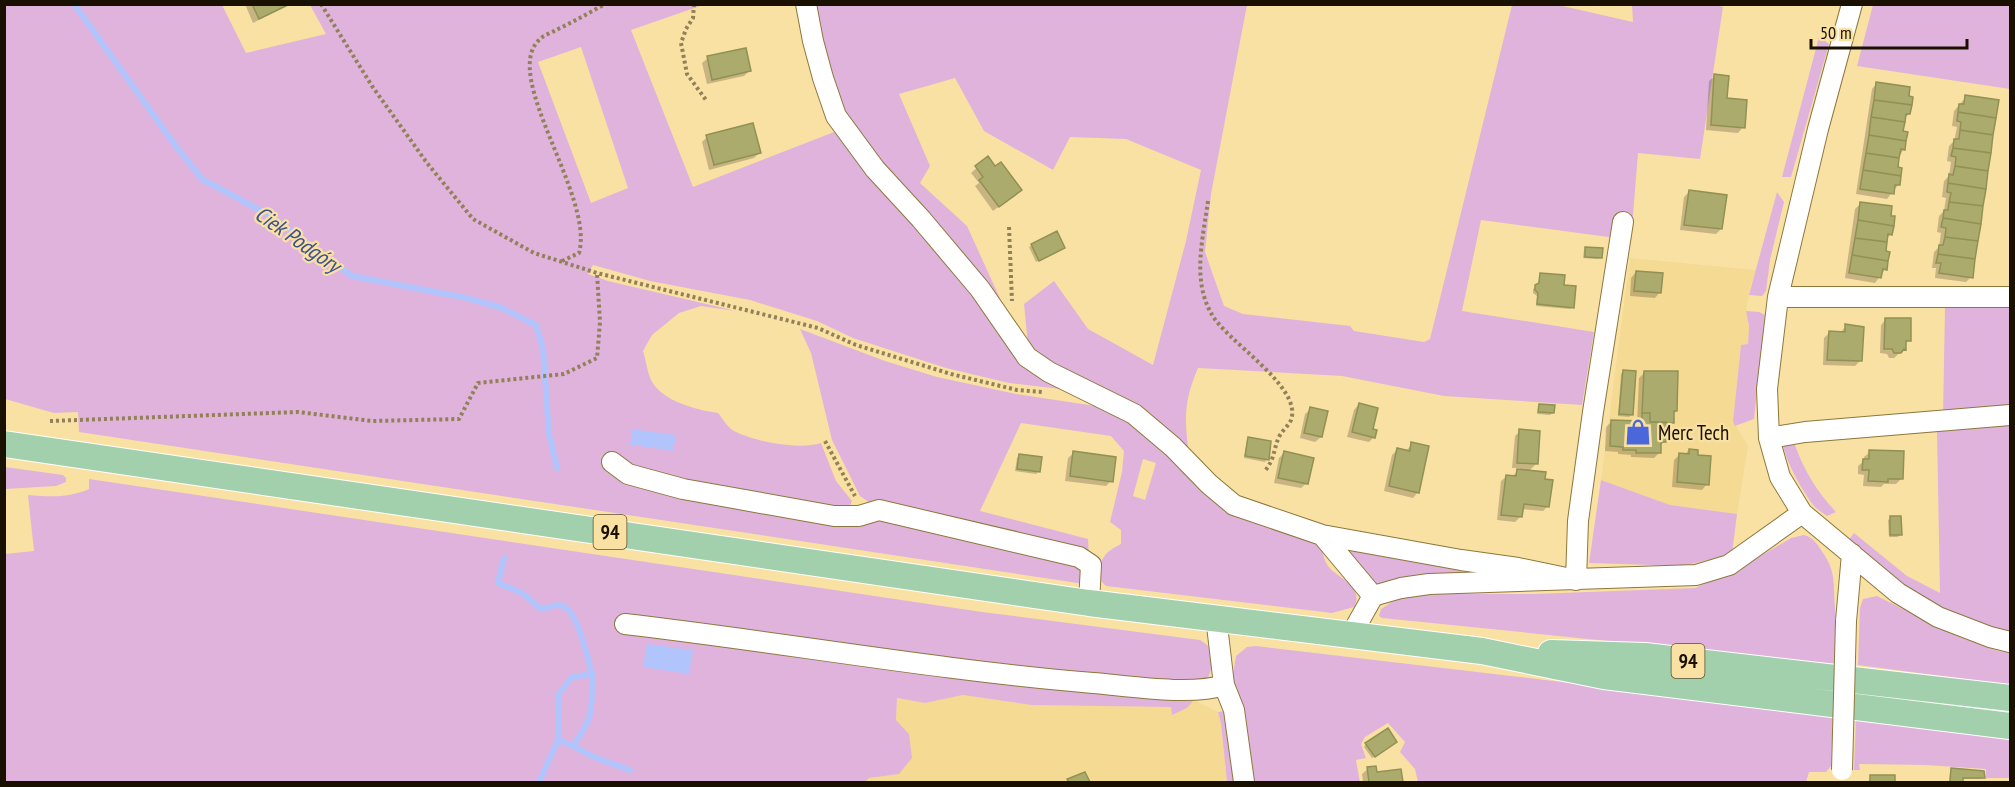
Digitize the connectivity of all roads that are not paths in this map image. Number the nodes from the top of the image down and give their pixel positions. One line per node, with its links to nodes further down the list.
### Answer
1 (806, 4): 11 (street)
2 (1852, 4): 4 (street)
3 (1623, 222): 13 (street)
4 (1778, 297): 5 (street); 7 (street)
5 (2010, 297)
6 (2010, 415): 7 (street)
7 (1769, 438): 10 (street)
8 (4, 444): 15 (main road, 94)
9 (612, 462): 15 (street)
10 (1802, 513): 12 (street); 13 (street)
11 (1322, 535): 13 (street); 14 (street)
12 (1852, 554): 19 (street); 24 (street, bridge)
13 (1576, 580): 14 (street)
14 (1373, 596): 18 (street)
15 (1089, 603): 16 (main road, 94)
16 (1216, 617): 18 (main road, 94); 21 (street)
17 (625, 624): 21 (street)
18 (1351, 635): 20 (main road, 94)
19 (2010, 642)
20 (1482, 651): 22 (main road, 94); 23 (main road, 94)
21 (1224, 685): 25 (street)
22 (2010, 698)
23 (2010, 726)
24 (1843, 776)
25 (1244, 783)

